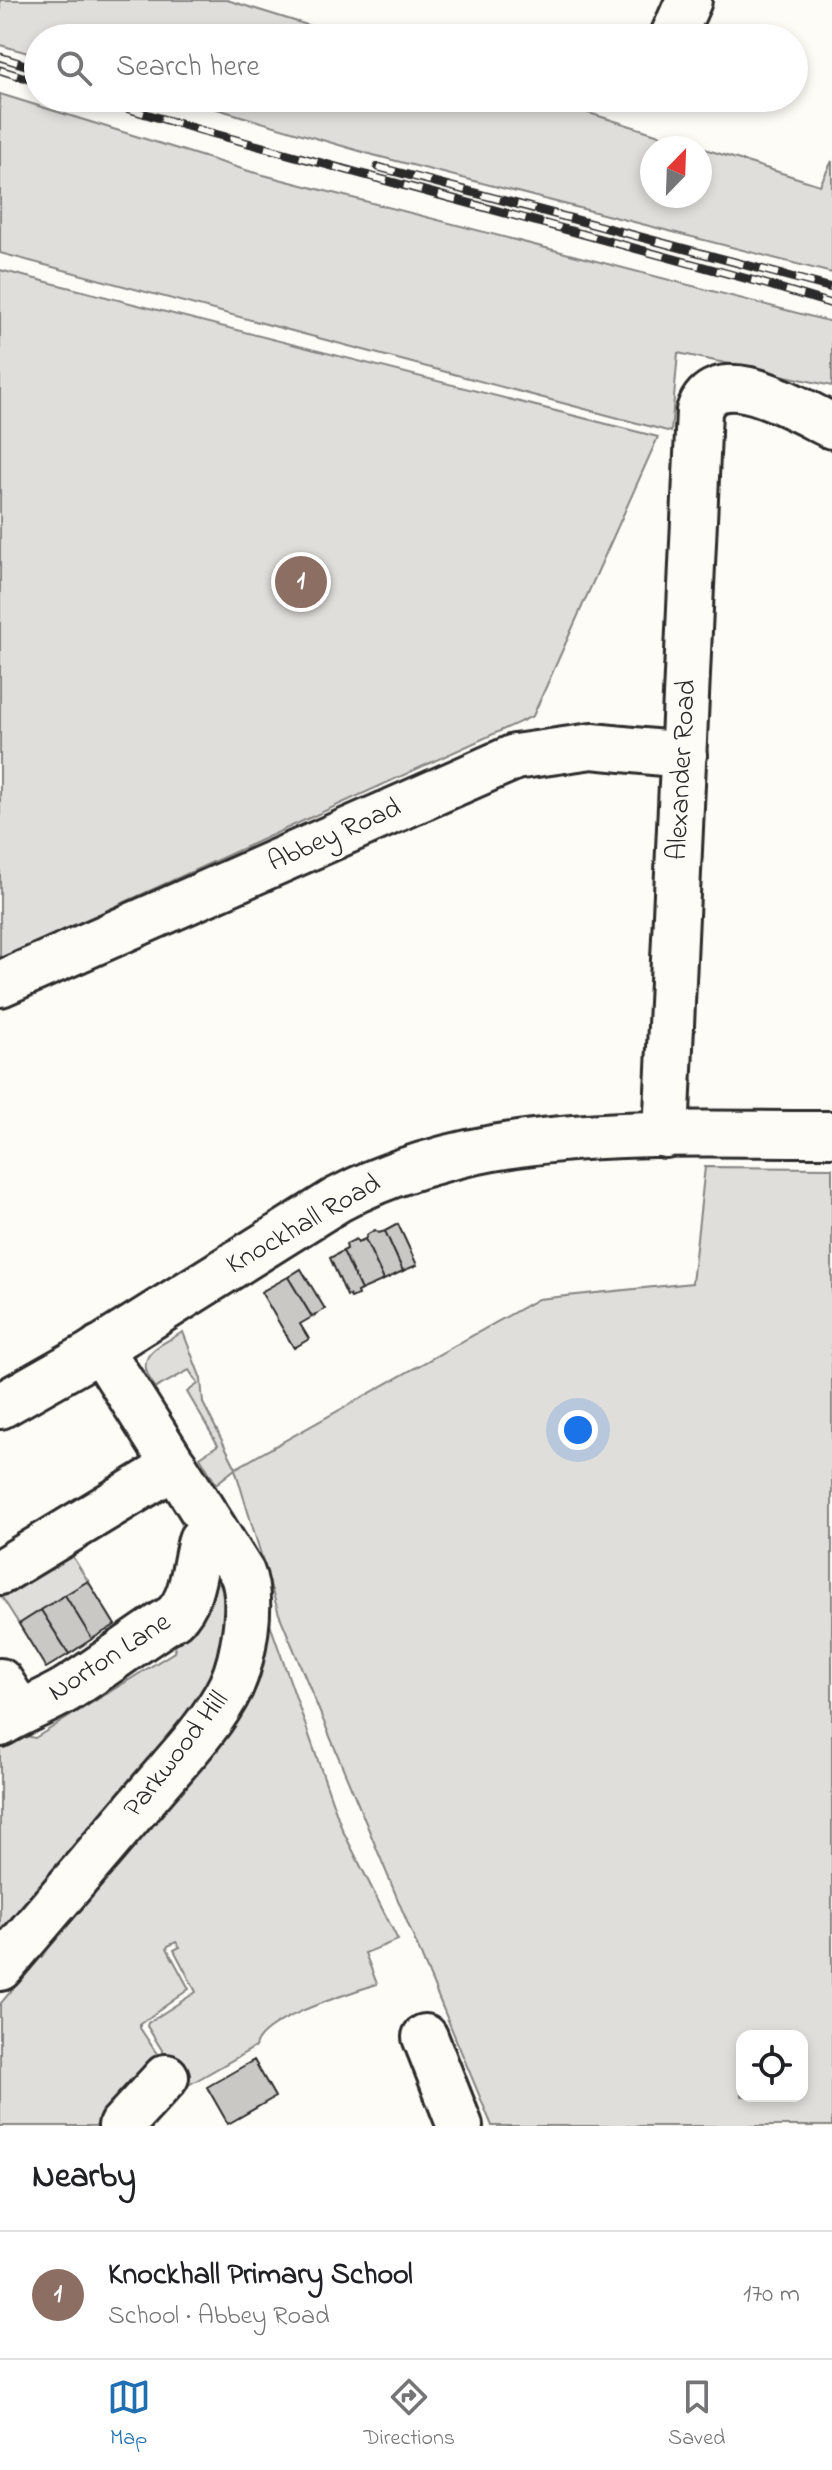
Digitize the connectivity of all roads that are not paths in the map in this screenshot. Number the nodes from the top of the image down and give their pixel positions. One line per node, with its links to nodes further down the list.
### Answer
1 (689, 0): 2 (street)
2 (678, 24)
3 (832, 426): 4 (street, Alexander Road)
4 (684, 755): 5 (street, Abbey Road); 7 (street, Alexander Road)
5 (0, 984)
6 (832, 1134): 7 (street, Knockhall Road)
7 (666, 1135): 8 (street, Knockhall Road)
8 (100, 1348): 9 (street, Knockhall Road); 10 (street, Parkwood Hill)
9 (0, 1406)
10 (175, 1466): 11 (street, Parkwood Hill); 12 (street)
11 (215, 1530): 13 (street, Norton Lane); 14 (street, Parkwood Hill)
12 (0, 1572)
13 (7, 1706)
14 (0, 1968)
15 (425, 2037): 18 (street)
16 (166, 2077): 17 (street)
17 (121, 2126)
18 (460, 2126)

